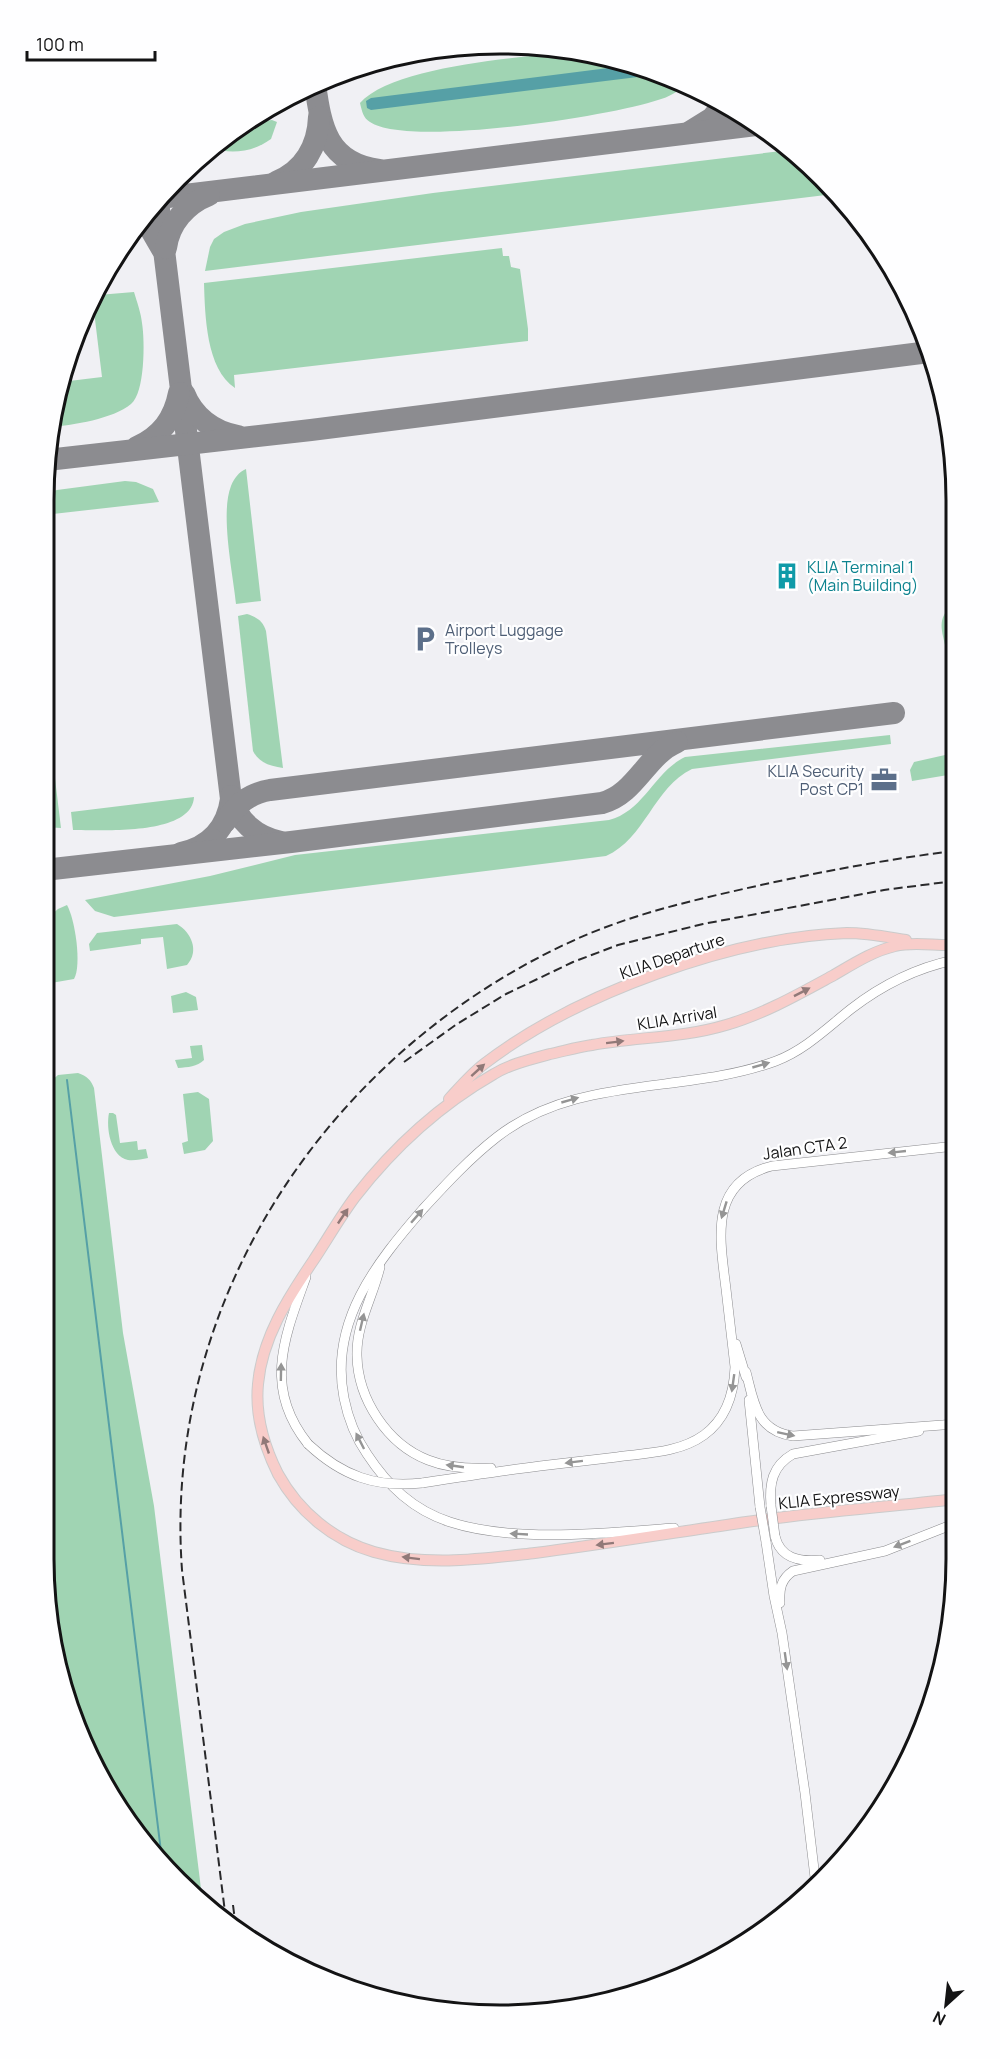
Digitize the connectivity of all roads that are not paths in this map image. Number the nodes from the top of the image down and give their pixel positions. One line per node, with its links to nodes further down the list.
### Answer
1 (946, 939): 4 (main road, KLIA Departure, one-way to 1)
2 (946, 945): 4 (main road, KLIA Arrival, one-way to 2)
3 (946, 962): 6 (street, one-way to 3)
4 (438, 1112): 7 (main road, KLIA Expressway, one-way to 4)
5 (946, 1147): 8 (street, Jalan CTA 2, one-way to 8)
6 (381, 1262): 11 (street, one-way to 6); 13 (street, one-way to 6)
7 (310, 1265): 11 (street, one-way to 7, bridge); 13 (main road, KLIA Expressway, one-way to 7)
8 (730, 1325): 9 (street); 11 (street, one-way to 11)
9 (746, 1372): 10 (street, one-way to 10); 16 (street, bridge)
10 (945, 1425): 15 (street, bridge)
11 (534, 1467)
12 (946, 1500): 13 (main road, KLIA Expressway)
13 (724, 1525)
14 (946, 1527): 15 (street, one-way to 15)
15 (843, 1559): 16 (street)
16 (782, 1633): 17 (street, one-way to 17)
17 (815, 1874)

